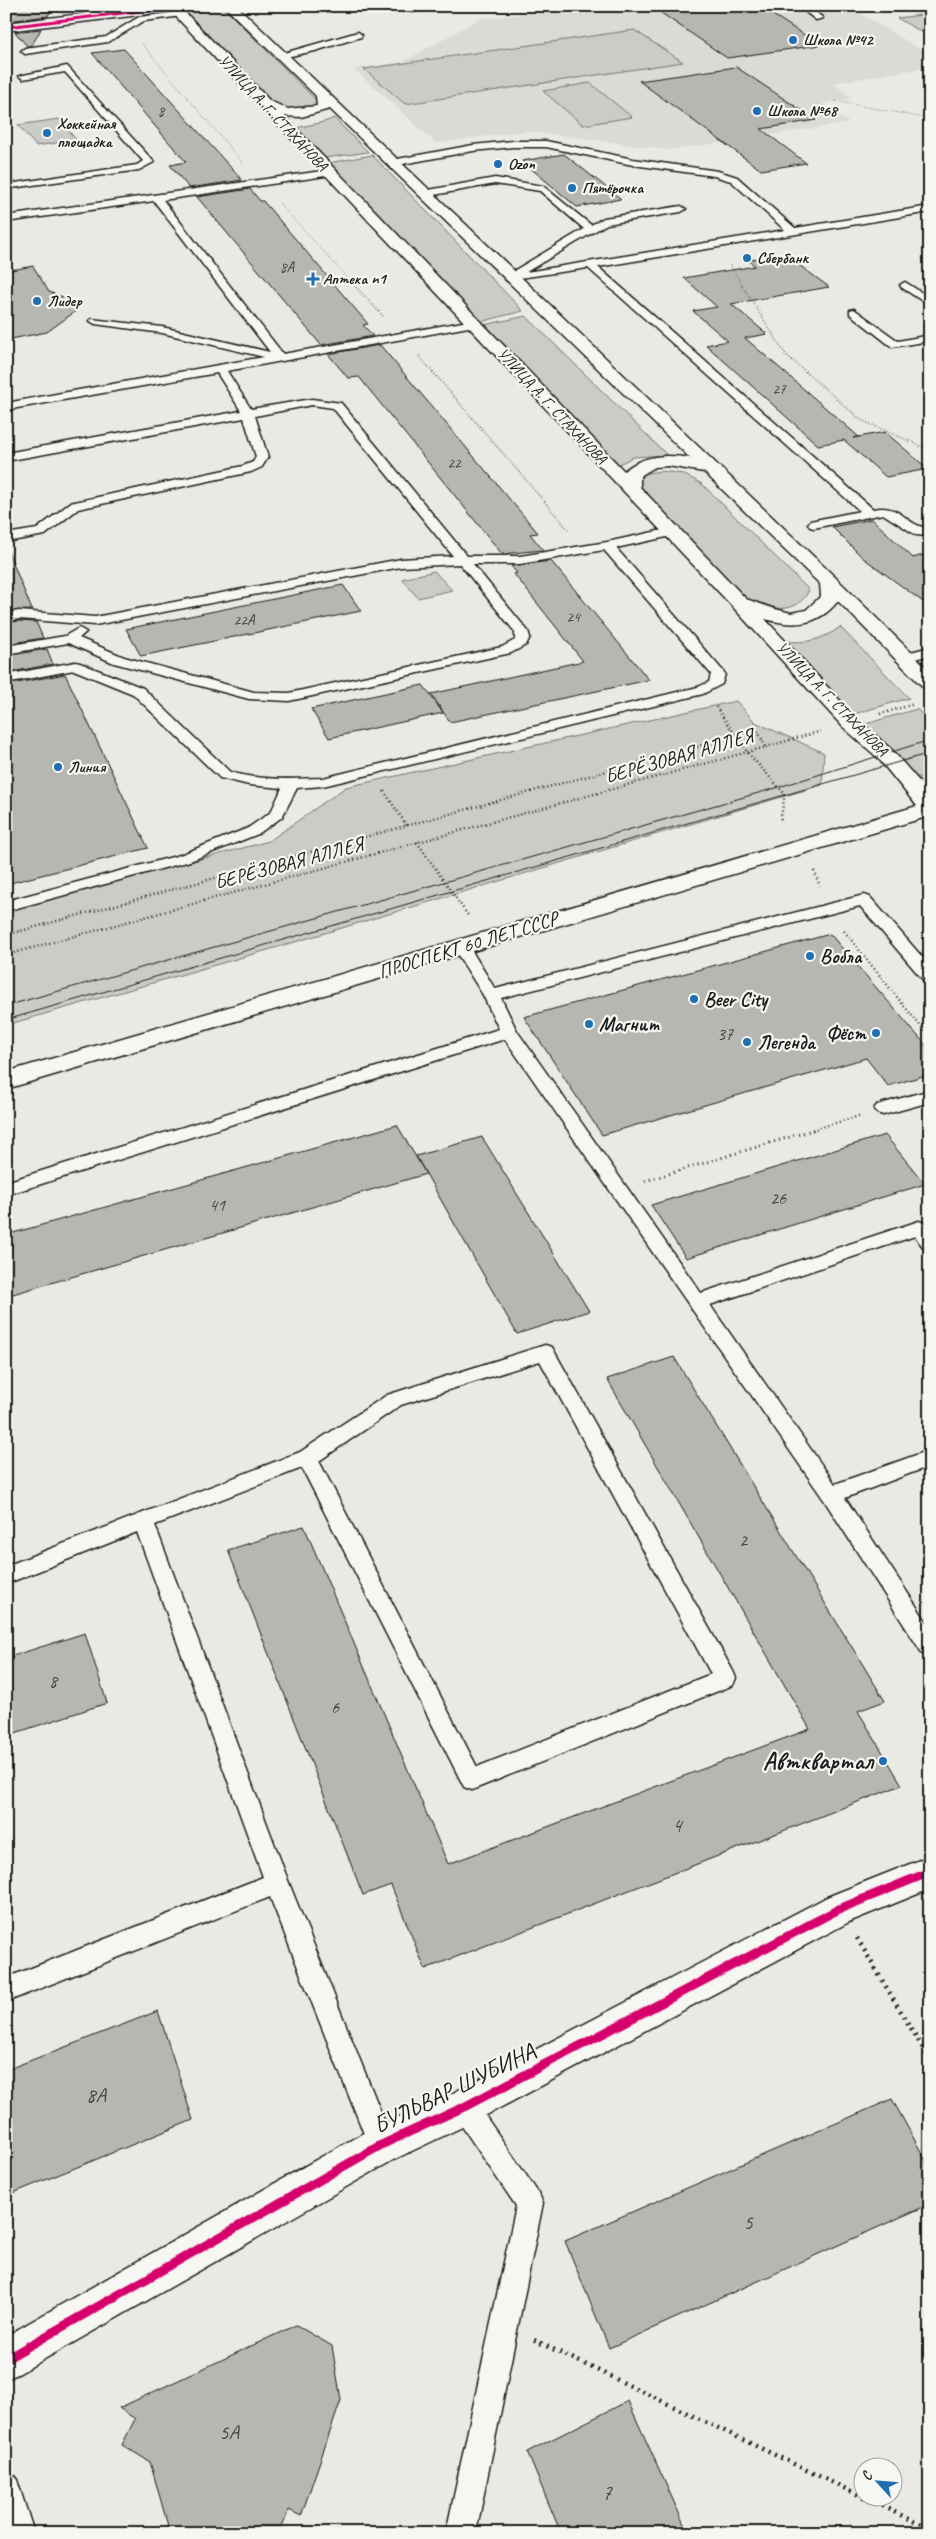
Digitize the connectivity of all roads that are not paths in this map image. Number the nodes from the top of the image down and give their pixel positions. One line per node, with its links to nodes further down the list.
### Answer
1 (83, 6): 7 (lane)
2 (230, 6): 12 (main road)
3 (439, 6): 6 (lane)
4 (802, 6): 8 (lane)
5 (175, 9): 7 (main road); 11 (lane); 15 (main road, УЛИЦА А. Г. СТАХАНОВА)
6 (412, 10)
7 (92, 17): 9 (main road)
8 (819, 18)
9 (6, 27)
10 (358, 35): 12 (lane)
11 (25, 51)
12 (281, 55): 14 (main road)
13 (23, 76): 18 (lane)
14 (323, 96): 15 (main road); 16 (main road)
15 (264, 104): 17 (main road, УЛИЦА А. Г. СТАХАНОВА)
16 (392, 163): 19 (main road); 25 (lane)
17 (329, 173): 20 (lane); 32 (main road, УЛИЦА А. Г. СТАХАНОВА)
18 (15, 186)
19 (423, 194): 24 (lane); 27 (main road)
20 (155, 196): 23 (lane); 34 (lane)
21 (681, 209): 24 (lane)
22 (930, 209): 25 (lane)
23 (6, 219)
24 (590, 229): 27 (lane)
25 (792, 231): 26 (lane)
26 (589, 264): 27 (lane); 41 (lane)
27 (510, 278): 39 (main road)
28 (905, 285): 29 (lane)
29 (930, 303)
30 (854, 312): 33 (lane)
31 (95, 322): 34 (lane)
32 (474, 323): 34 (lane); 40 (main road, УЛИЦА А. Г. СТАХАНОВА)
33 (930, 338)
34 (280, 358): 35 (lane)
35 (220, 369): 36 (lane); 37 (lane)
36 (6, 407)
37 (248, 413): 38 (lane); 45 (lane); 47 (lane)
38 (6, 457)
39 (710, 468): 40 (main road); 48 (main road)
40 (631, 490): 43 (main road, УЛИЦА А. Г. СТАХАНОВА)
41 (870, 513): 42 (lane); 44 (lane)
42 (814, 524)
43 (672, 532): 46 (lane); 49 (main road, УЛИЦА А. Г. СТАХАНОВА)
44 (930, 532)
45 (6, 538)
46 (607, 546): 47 (lane); 58 (lane)
47 (462, 560): 51 (lane); 52 (lane)
48 (829, 582): 49 (main road); 55 (main road)
49 (740, 602): 59 (main road, УЛИЦА А. Г. СТАХАНОВА)
50 (6, 617): 51 (lane)
51 (95, 621): 52 (lane)
52 (69, 639): 53 (lane)
53 (6, 650)
54 (930, 651): 55 (lane)
55 (904, 658): 57 (main road)
56 (6, 678): 58 (lane)
57 (930, 683)
58 (291, 784): 60 (lane)
59 (930, 809): 61 (main road, ПРОСПЕКТ 60 ЛЕТ СССР)
60 (6, 906)
61 (461, 947): 63 (lane); 65 (main road, ПРОСПЕКТ 60 ЛЕТ СССР)
62 (930, 977): 63 (lane)
63 (491, 995): 64 (lane)
64 (509, 1032): 68 (lane); 70 (lane)
65 (6, 1081)
66 (930, 1096): 67 (lane)
67 (884, 1109)
68 (6, 1189)
69 (930, 1242): 70 (lane)
70 (697, 1302): 73 (lane)
71 (307, 1458): 71 (lane); 74 (lane)
72 (930, 1458): 73 (lane)
73 (831, 1494): 76 (lane)
74 (143, 1521): 75 (lane); 78 (lane)
75 (6, 1575)
76 (930, 1646)
77 (930, 1872): 80 (main road, БУЛЬВАР ШУБИНА)
78 (277, 1883): 79 (lane); 81 (lane)
79 (6, 1990)
80 (464, 2107): 81 (main road, БУЛЬВАР ШУБИНА); 85 (lane)
81 (381, 2144): 82 (main road, БУЛЬВАР ШУБИНА)
82 (6, 2359)
83 (6, 2487): 84 (lane)
84 (19, 2533)
85 (461, 2533)

